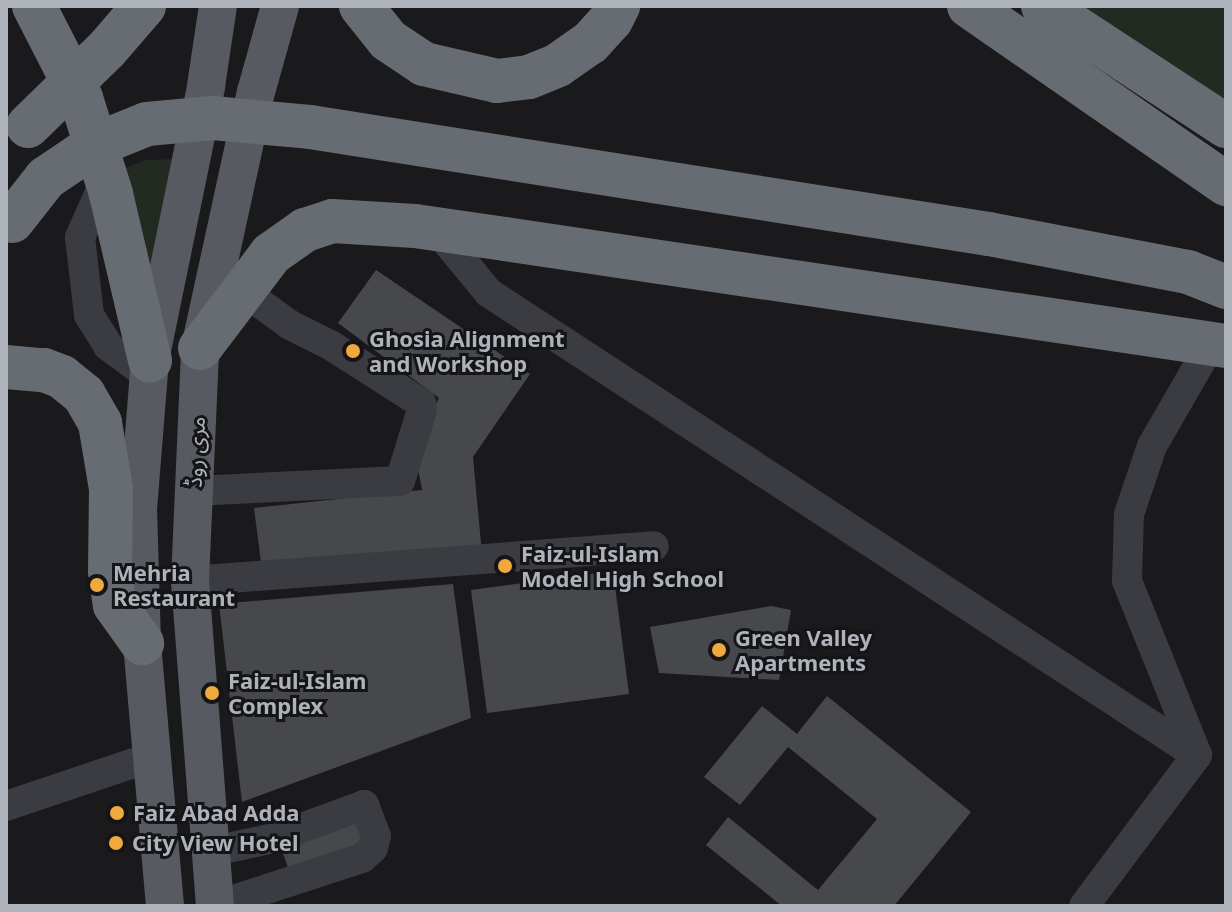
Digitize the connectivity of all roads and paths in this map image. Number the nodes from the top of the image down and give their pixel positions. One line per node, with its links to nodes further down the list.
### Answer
1 (34, 6): 19 (highway)
2 (144, 6): 9 (highway)
3 (218, 6): 19 (main road)
4 (280, 6): 17 (main road, مری روڈ)
5 (361, 6): 6 (highway)
6 (618, 6)
7 (969, 6): 11 (highway)
8 (1043, 6): 10 (highway)
9 (28, 126)
10 (1226, 126)
11 (1226, 184)
12 (12, 221): 14 (highway)
13 (437, 230): 15 (highway); 16 (highway); 24 (street)
14 (1226, 287)
15 (242, 290): 17 (highway); 20 (street)
16 (1219, 344): 24 (street)
17 (200, 348): 20 (main road, مری روڈ)
18 (6, 367): 23 (highway)
19 (150, 368): 23 (main road)
20 (193, 491): 22 (main road, مری روڈ)
21 (654, 546): 22 (street)
22 (190, 581): 27 (main road, مری روڈ)
23 (142, 643): 25 (main road)
24 (1197, 755): 30 (street)
25 (152, 757): 26 (street); 28 (main road)
26 (6, 806)
27 (210, 852): 29 (main road, مری روڈ); 29 (street)
28 (164, 906)
29 (215, 906)
30 (1084, 906)

